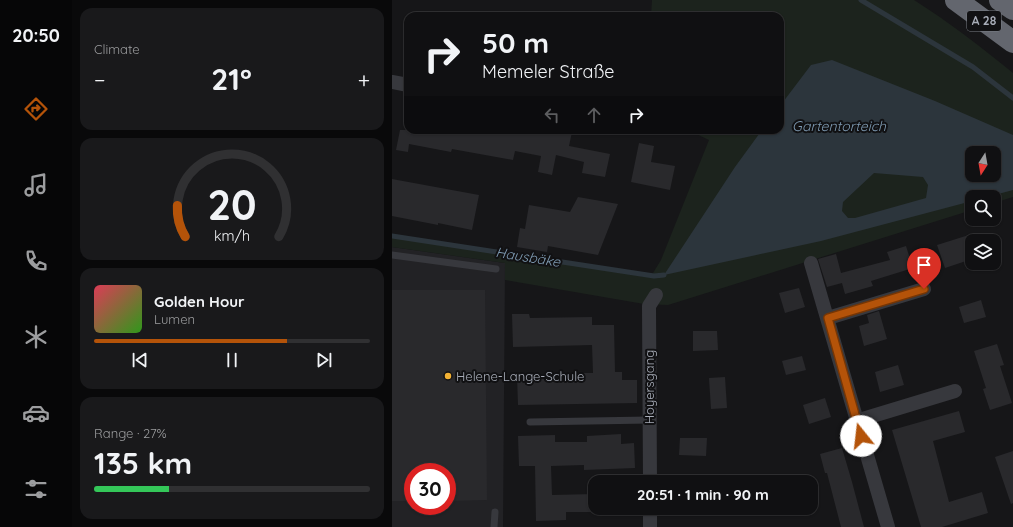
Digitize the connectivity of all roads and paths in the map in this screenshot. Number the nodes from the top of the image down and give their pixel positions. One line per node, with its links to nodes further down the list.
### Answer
1 (956, 0): 4 (highway, A 28)
2 (1000, 0): 3 (highway, A 28)
3 (1013, 9)
4 (1013, 42)
5 (392, 82): 6 (street)
6 (404, 84)
7 (392, 255): 9 (lane)
8 (811, 263): 12 (street)
9 (496, 269)
10 (924, 289): 12 (street)
11 (656, 295): 14 (street, Hoyersgang)
12 (828, 318): 15 (street)
13 (955, 391): 15 (street)
14 (649, 420): 16 (lane); 17 (street, Hoyersgang)
15 (856, 421): 22 (street)
16 (530, 422)
17 (650, 475)
18 (494, 512): 20 (lane)
19 (650, 515): 21 (street)
20 (494, 527)
21 (650, 527)
22 (888, 527)

